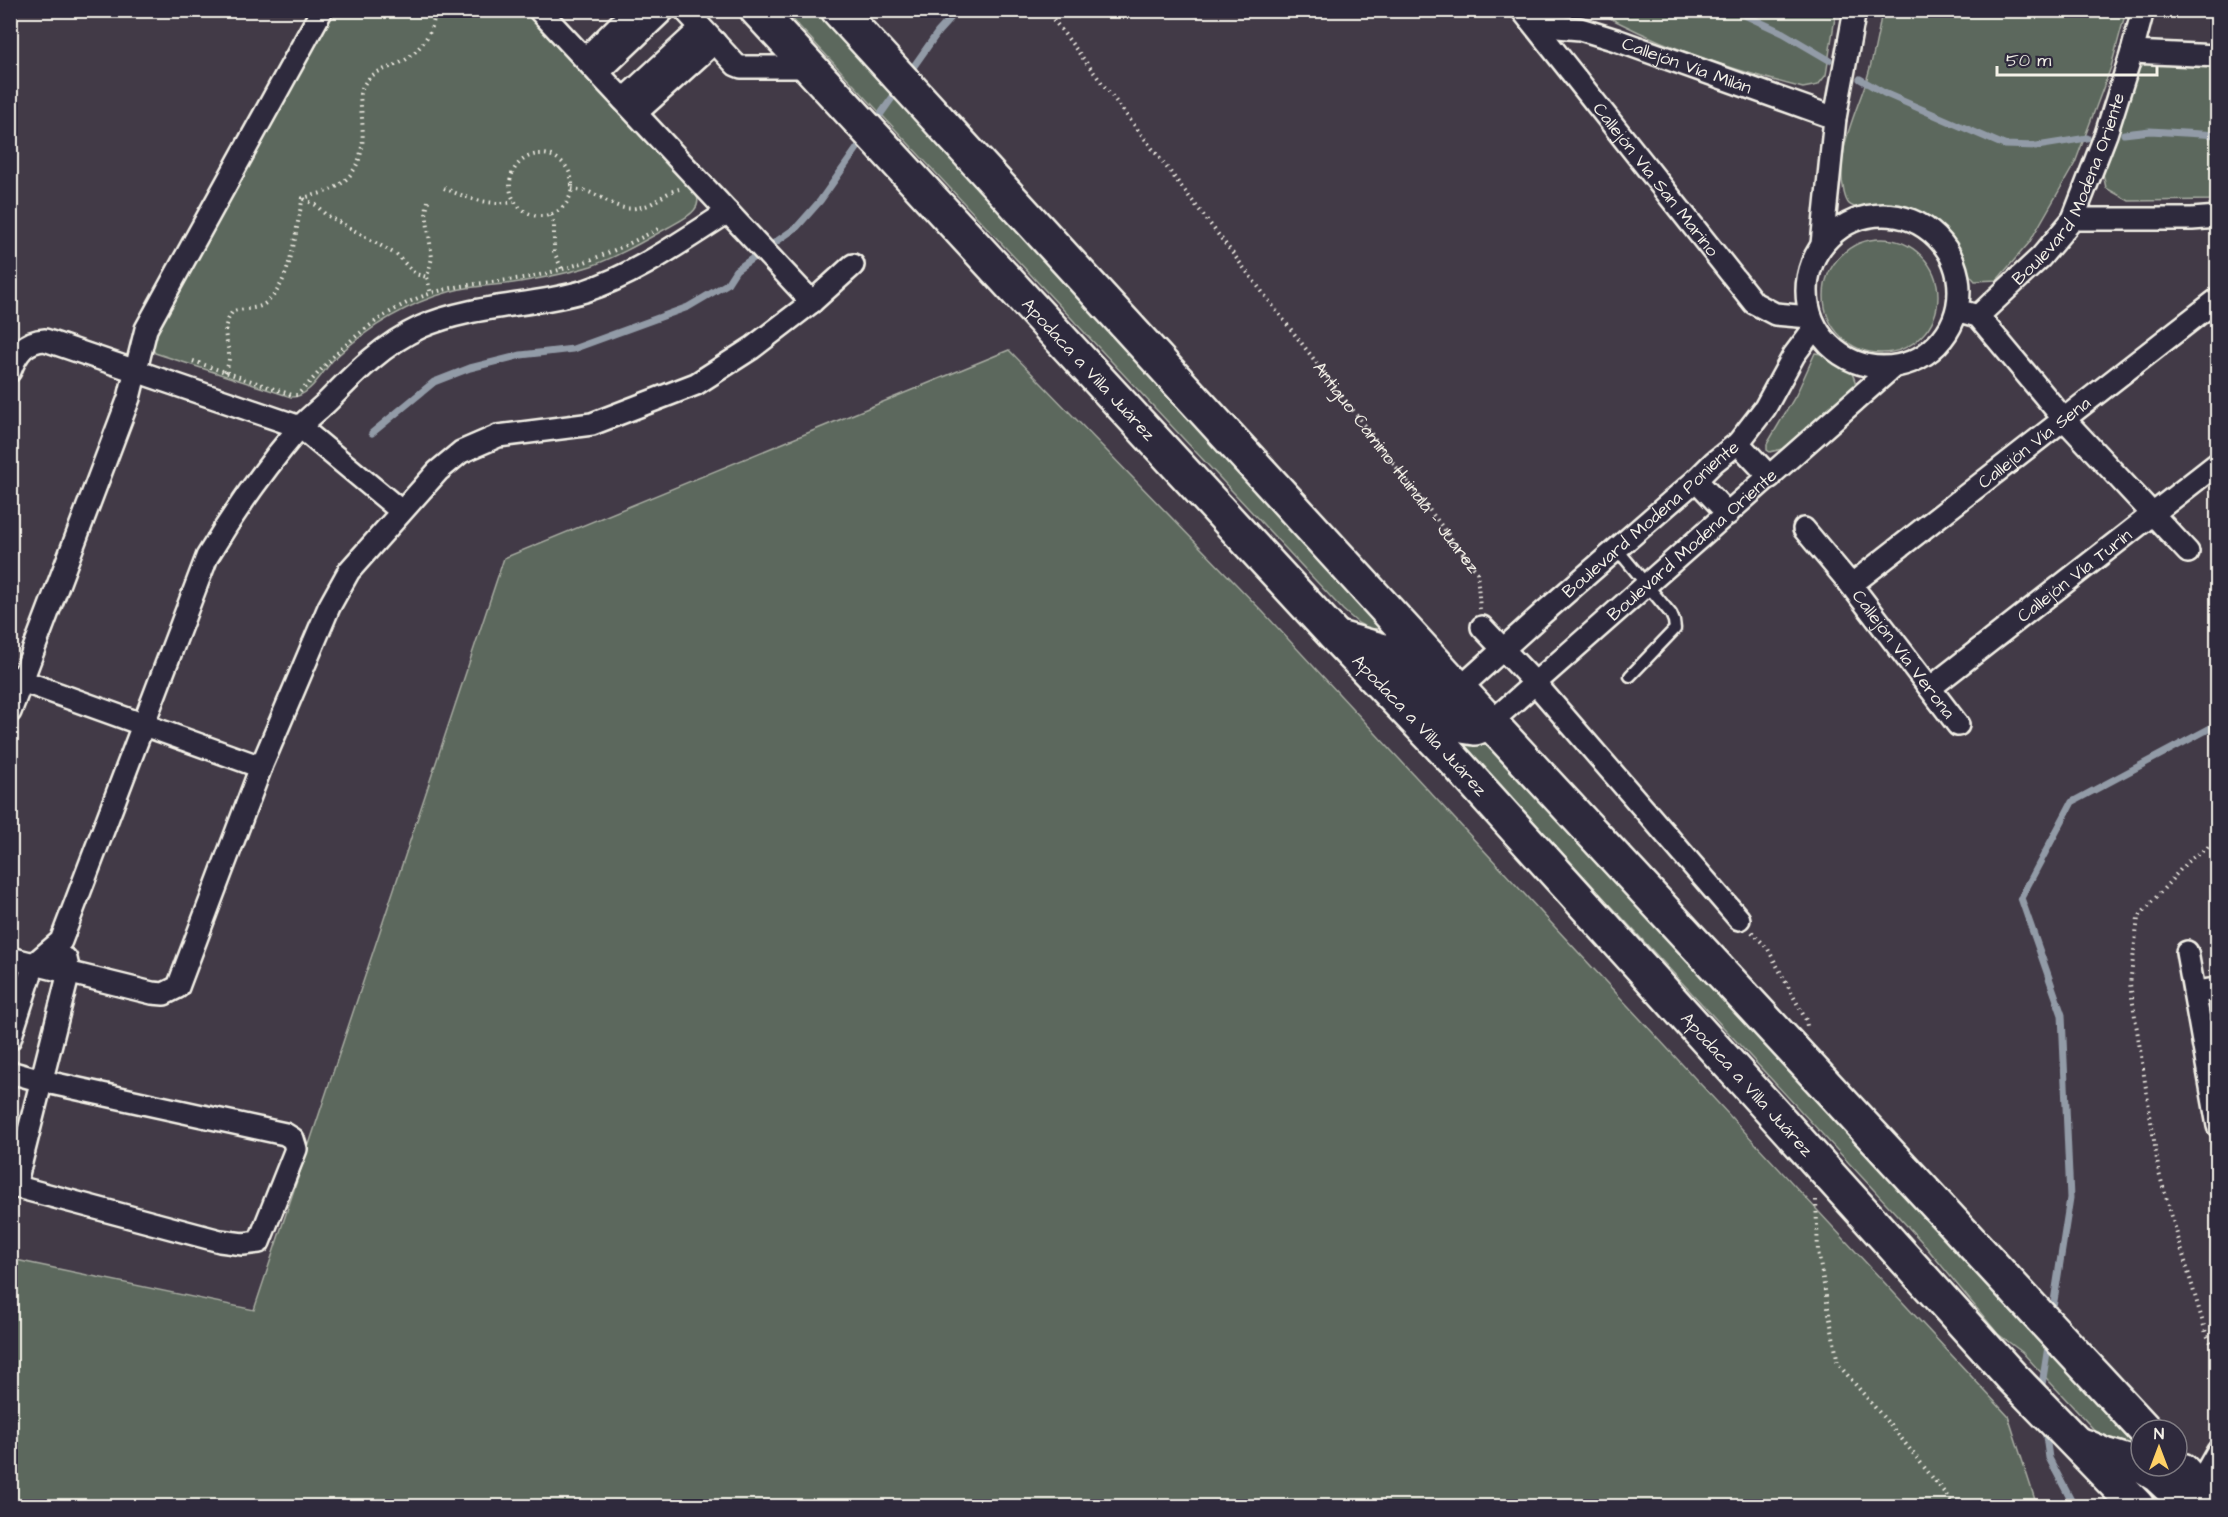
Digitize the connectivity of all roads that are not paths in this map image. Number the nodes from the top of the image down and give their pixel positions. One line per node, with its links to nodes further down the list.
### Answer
1 (322, 10): 29 (street)
2 (539, 10): 14 (street)
3 (634, 10): 14 (street)
4 (664, 10): 14 (street)
5 (685, 10): 11 (street)
6 (757, 10): 15 (main road, Apodaca a Villa Juárez)
7 (838, 10): 52 (main road)
8 (1855, 10): 17 (street)
9 (2143, 10): 12 (street, Boulevard Modena Oriente)
10 (1528, 18): 17 (street, Callejón Vía Milán); 27 (street, Callejón Via San Marino)
11 (708, 35): 15 (street); 16 (street)
12 (2132, 52): 13 (street); 20 (street, Boulevard Modena Oriente)
13 (2217, 56)
14 (591, 66): 16 (street)
15 (810, 67): 46 (main road, Apodaca a Villa Juárez)
16 (629, 107): 18 (street)
17 (1835, 118): 21 (street)
18 (728, 212): 24 (street); 32 (street)
19 (2217, 217): 20 (street)
20 (2073, 219): 26 (street, Boulevard Modena Oriente)
21 (1822, 244): 25 (street); 27 (street)
22 (853, 265): 24 (street)
23 (2217, 299): 31 (street, Callejón Vía Sena)
24 (812, 302): 37 (street)
25 (1958, 310): 26 (street); 28 (street)
26 (1978, 316): 31 (street)
27 (1812, 322): 28 (street); 33 (street, Boulevard Modena Poniente)
28 (1893, 367): 35 (street, Boulevard Modena Oriente)
29 (136, 370): 30 (street); 32 (street); 49 (street)
30 (10, 371)
31 (2063, 418): 39 (street); 43 (street, Callejón Vía Sena)
32 (300, 427): 37 (street); 55 (street)
33 (1738, 443): 35 (street); 36 (street, Boulevard Modena Poniente)
34 (2217, 463): 39 (street, Callejón Vía Turín)
35 (1770, 477): 38 (street, Boulevard Modena Oriente)
36 (1696, 480): 38 (street); 41 (street, Boulevard Modena Poniente)
37 (401, 511): 57 (street)
38 (1728, 514): 44 (street, Boulevard Modena Oriente)
39 (2151, 514): 42 (street); 51 (street, Callejón Vía Turín)
40 (1804, 529): 43 (street, Callejón Vía Verona)
41 (1617, 549): 44 (lane); 47 (street, Boulevard Modena Poniente)
42 (2188, 552)
43 (1851, 585): 51 (street, Callejón Vía Verona)
44 (1647, 586): 48 (lane); 50 (street, Boulevard Modena Oriente)
45 (1482, 627): 47 (street)
46 (1337, 638): 54 (main road); 72 (main road, Apodaca a Villa Juárez)
47 (1503, 649): 50 (street); 52 (street, Boulevard Modena Poniente)
48 (1630, 676)
49 (16, 679): 53 (street); 55 (street)
50 (1535, 683): 54 (street, Boulevard Modena Oriente); 58 (street)
51 (1930, 688): 56 (street, Callejón Vía Verona)
52 (1459, 689): 54 (main road)
53 (10, 712)
54 (1491, 722): 71 (main road)
55 (142, 724): 57 (street); 59 (street)
56 (1958, 725)
57 (261, 767): 63 (street)
58 (1739, 919)
59 (61, 941): 62 (street); 63 (street)
60 (2187, 952): 65 (street)
61 (10, 958): 62 (street)
62 (34, 964): 63 (street); 66 (street)
63 (69, 972): 68 (street)
64 (2217, 989): 65 (street)
65 (2195, 992): 69 (street)
66 (10, 1039)
67 (10, 1072): 68 (street)
68 (42, 1081): 70 (street); 70 (street)
69 (2216, 1116)
70 (13, 1185)
71 (2134, 1418)
72 (2077, 1442): 74 (main road); 77 (main road, Apodaca a Villa Juárez)
73 (2217, 1451): 76 (street)
74 (2129, 1462)
75 (2163, 1478): 76 (main road)
76 (2195, 1494)
77 (2137, 1506)

